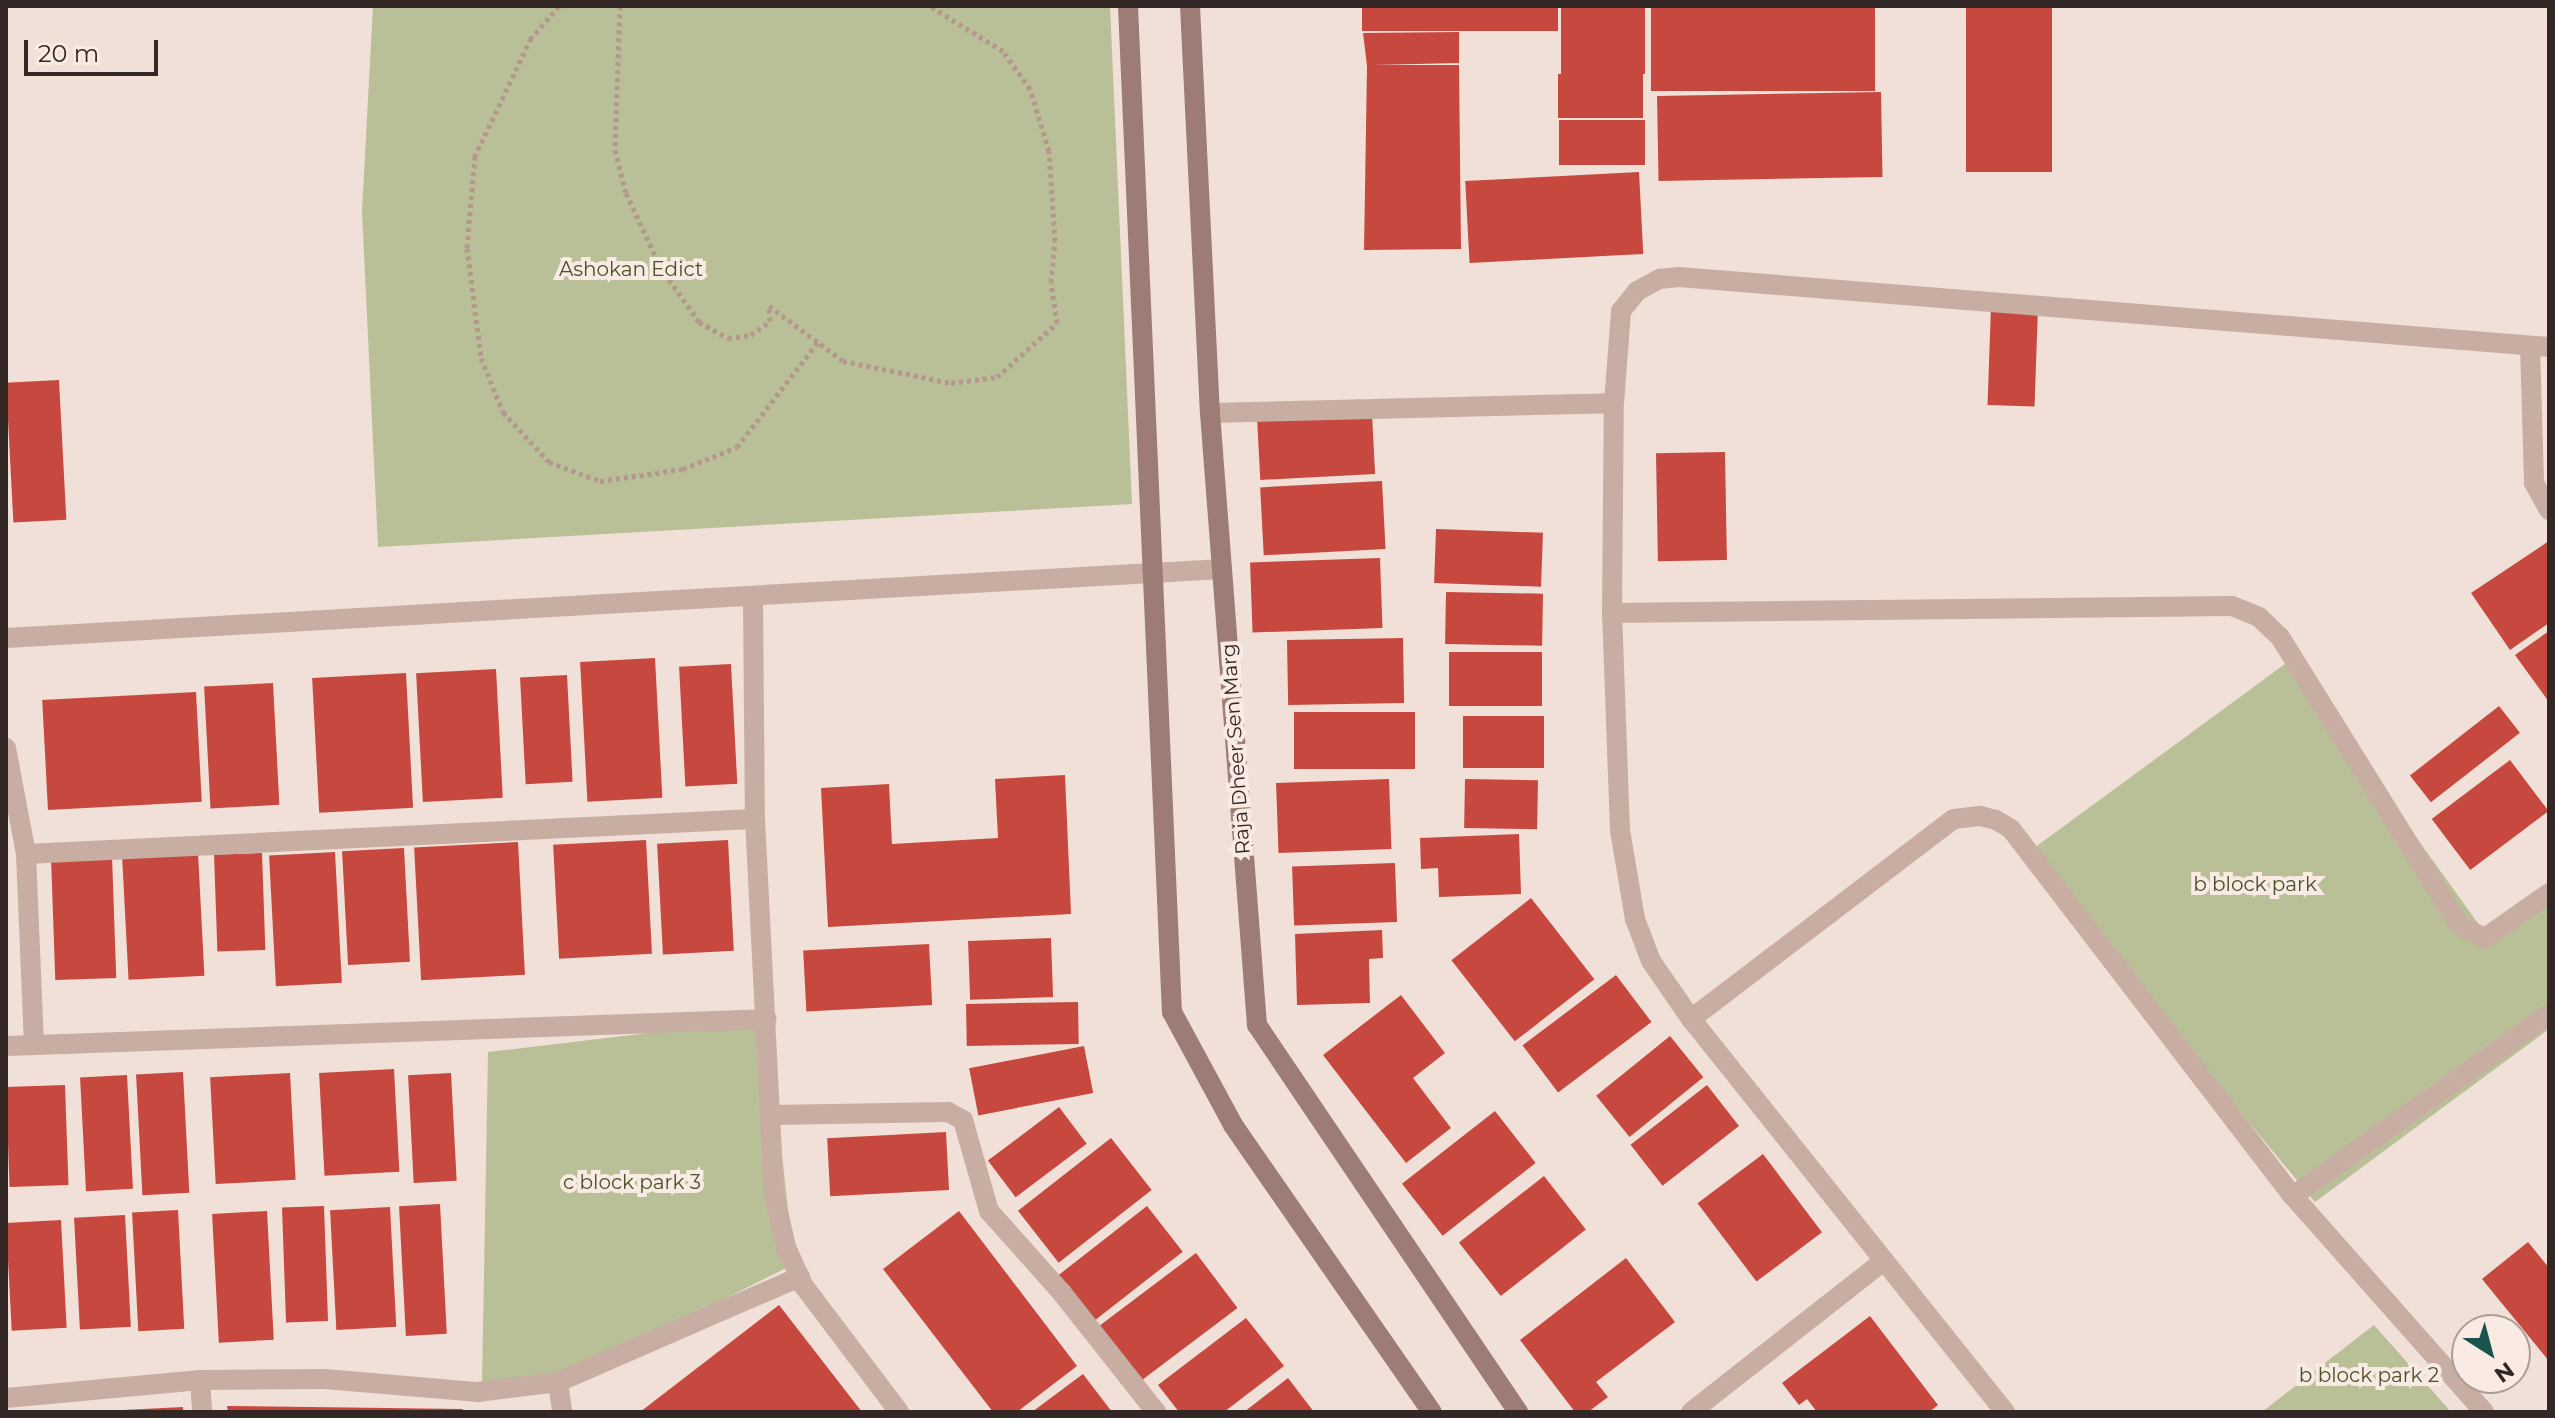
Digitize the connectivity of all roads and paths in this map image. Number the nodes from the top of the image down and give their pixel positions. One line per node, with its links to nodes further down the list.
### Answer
1 (559, 6): 6 (path)
2 (620, 6): 6 (path)
3 (930, 6): 6 (path)
4 (1128, 6): 12 (street)
5 (1190, 6): 9 (street, Raja Dheer Sen Marg)
6 (818, 342)
7 (2540, 346): 8 (street); 10 (street)
8 (1614, 403): 9 (street); 14 (street)
9 (1210, 413): 11 (street, Raja Dheer Sen Marg)
10 (2549, 510)
11 (1222, 569): 12 (street); 38 (street, Raja Dheer Sen Marg)
12 (1151, 573): 13 (street); 37 (street)
13 (753, 598): 15 (street); 17 (street)
14 (1612, 613): 19 (street); 22 (street)
15 (6, 638)
16 (6, 748): 18 (street)
17 (755, 819): 18 (street); 21 (street)
18 (26, 854): 23 (street)
19 (2549, 893)
20 (2549, 1014): 26 (street)
21 (767, 1019): 23 (street); 25 (street)
22 (1691, 1019): 26 (street); 27 (street)
23 (34, 1045): 24 (street)
24 (6, 1046)
25 (771, 1115): 28 (street); 36 (street)
26 (2293, 1196): 41 (street)
27 (1882, 1262): 39 (street); 40 (street)
28 (800, 1277): 30 (street); 35 (street)
29 (200, 1380): 30 (street); 32 (street); 33 (street)
30 (558, 1382): 34 (street)
31 (6, 1398): 32 (street)
32 (29, 1404)
33 (202, 1412)
34 (562, 1412)
35 (899, 1412)
36 (1156, 1412)
37 (1432, 1412)
38 (1518, 1412)
39 (1691, 1412)
40 (2005, 1412)
41 (2484, 1412)

